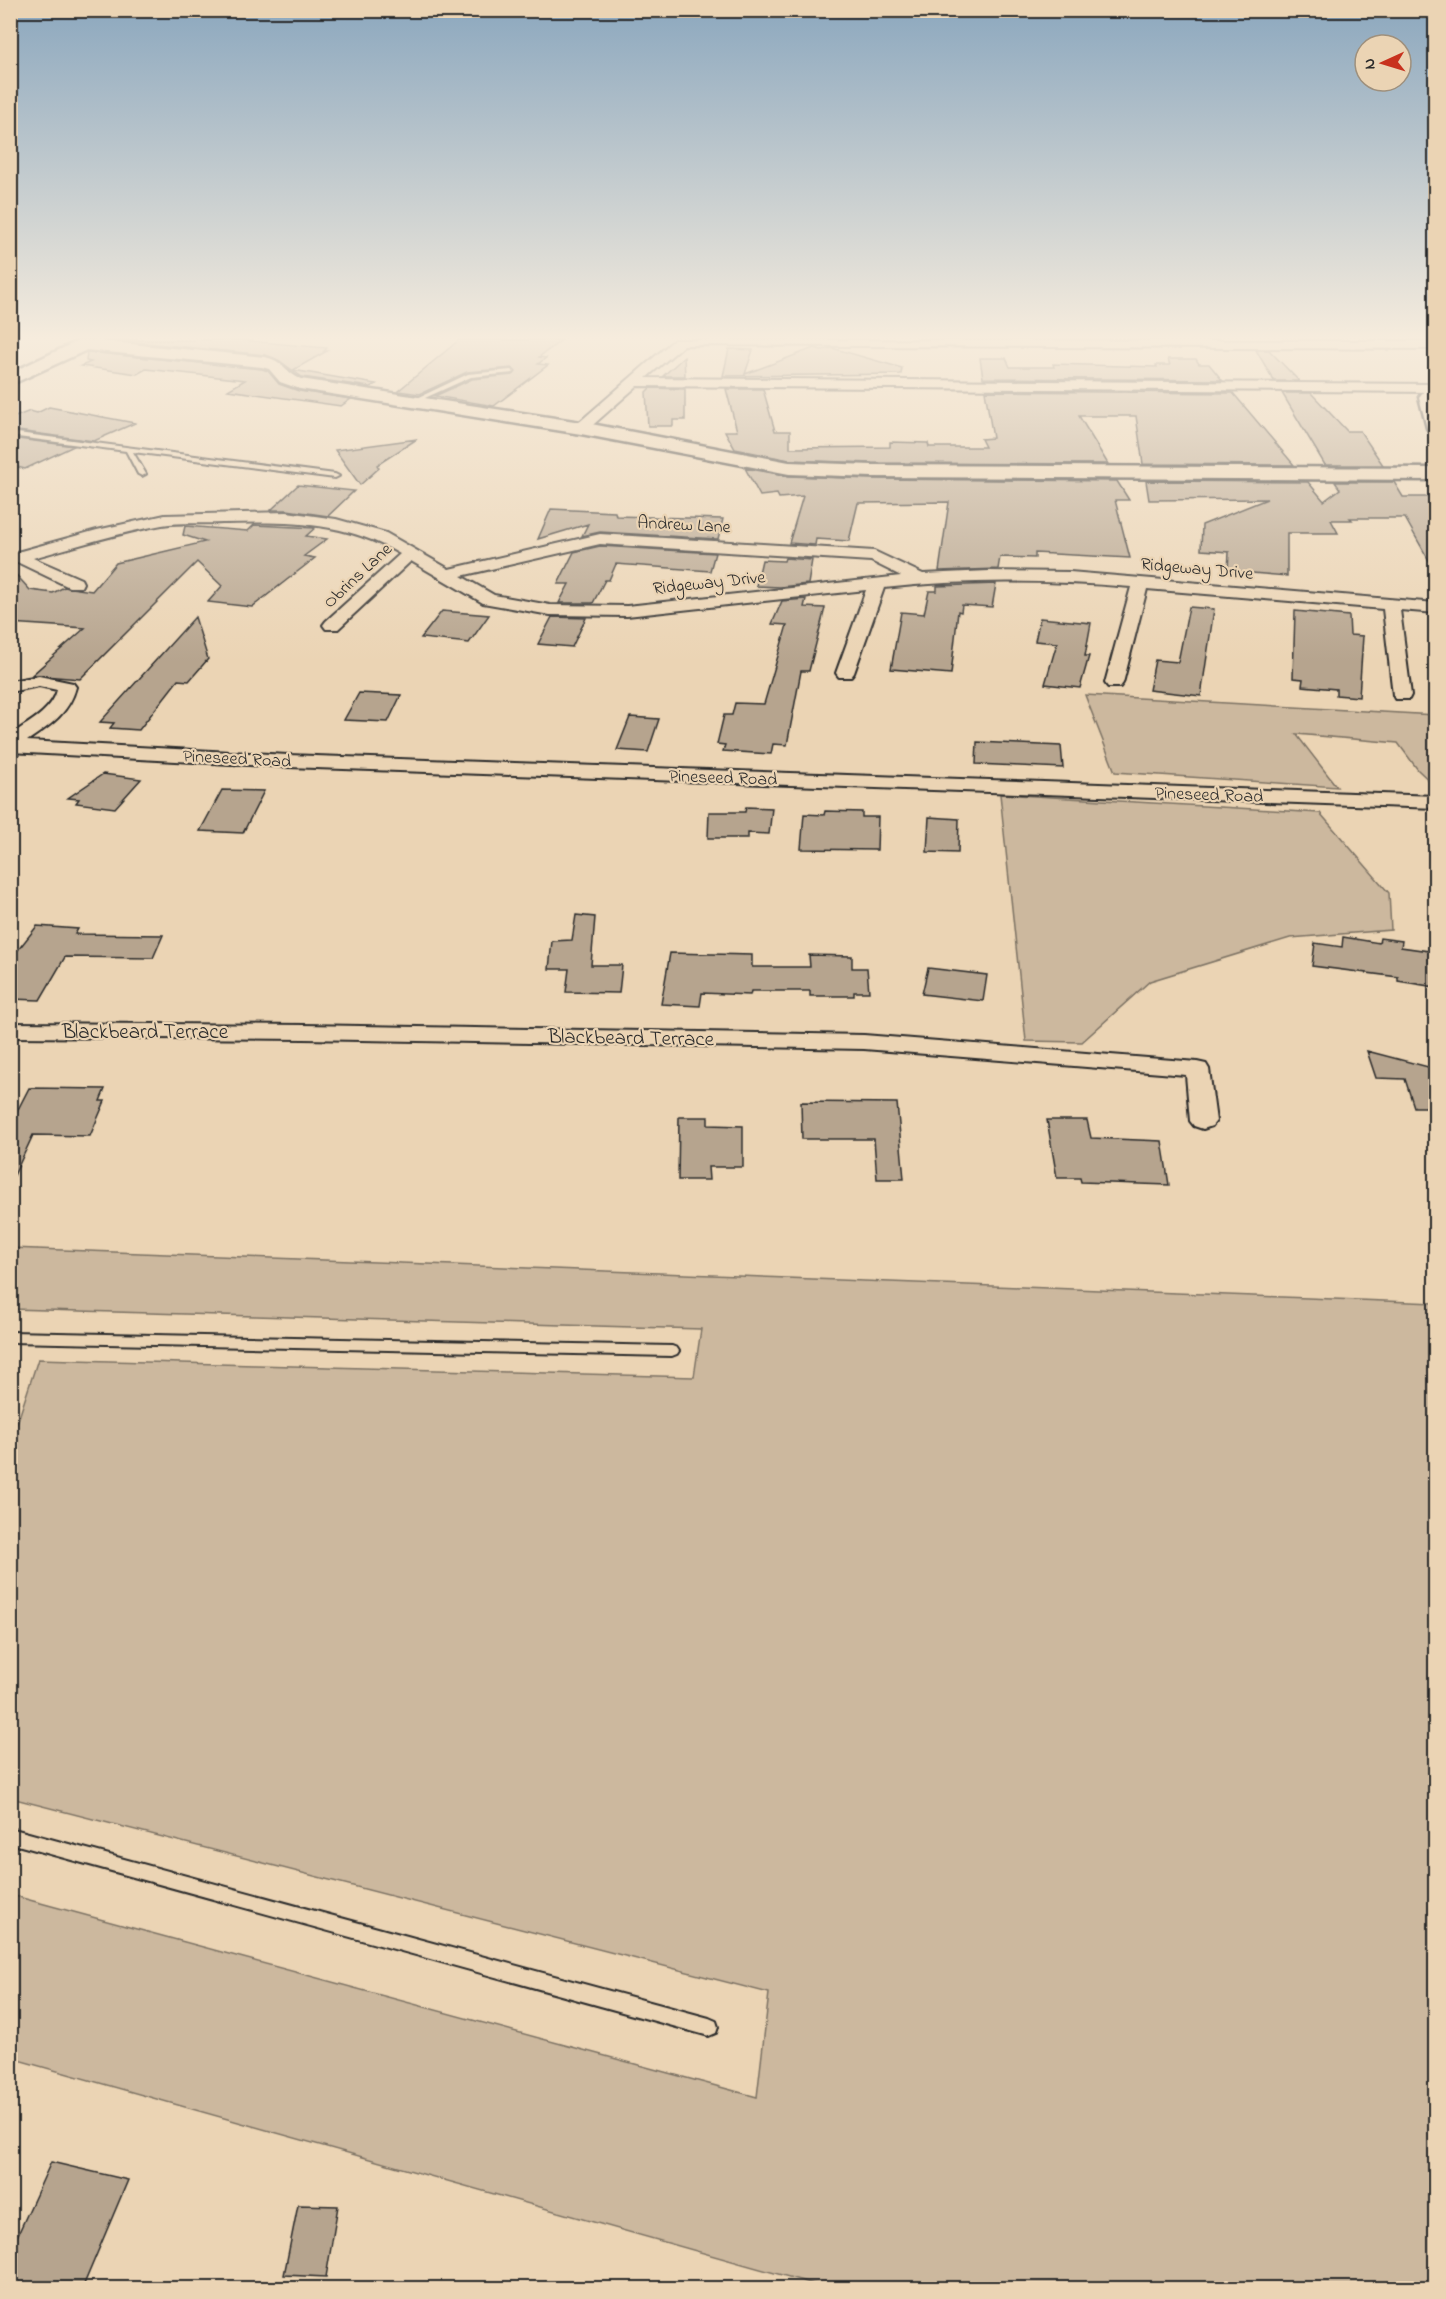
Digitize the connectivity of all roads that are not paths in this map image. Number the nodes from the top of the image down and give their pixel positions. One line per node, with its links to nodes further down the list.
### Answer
1 (115, 447): 3 (lane)
2 (681, 447): 5 (main road)
3 (128, 449): 4 (lane); 6 (lane)
4 (142, 474)
5 (1436, 474)
6 (335, 476)
7 (409, 554): 8 (street, Ridgeway Drive); 9 (street, Ridgeway Drive); 16 (street, Obrins Lane)
8 (15, 558): 11 (street)
9 (444, 575): 10 (street, Andrew Lane); 12 (street, Ridgeway Drive)
10 (920, 579): 12 (street, Ridgeway Drive); 13 (street, Ridgeway Drive)
11 (75, 583)
12 (877, 583): 17 (street)
13 (1140, 583): 14 (street, Ridgeway Drive); 18 (street)
14 (1391, 605): 15 (street, Ridgeway Drive); 20 (street)
15 (1436, 608)
16 (332, 625)
17 (845, 673)
18 (1114, 683)
19 (10, 687): 21 (street, Pineseed Road)
20 (1402, 695)
21 (10, 745): 22 (street, Pineseed Road)
22 (1436, 802)
23 (10, 1030): 24 (street, Blackbeard Terrace)
24 (1203, 1121)
25 (10, 1337): 26 (lane)
26 (672, 1351)
27 (10, 1835): 28 (lane)
28 (709, 2027)

